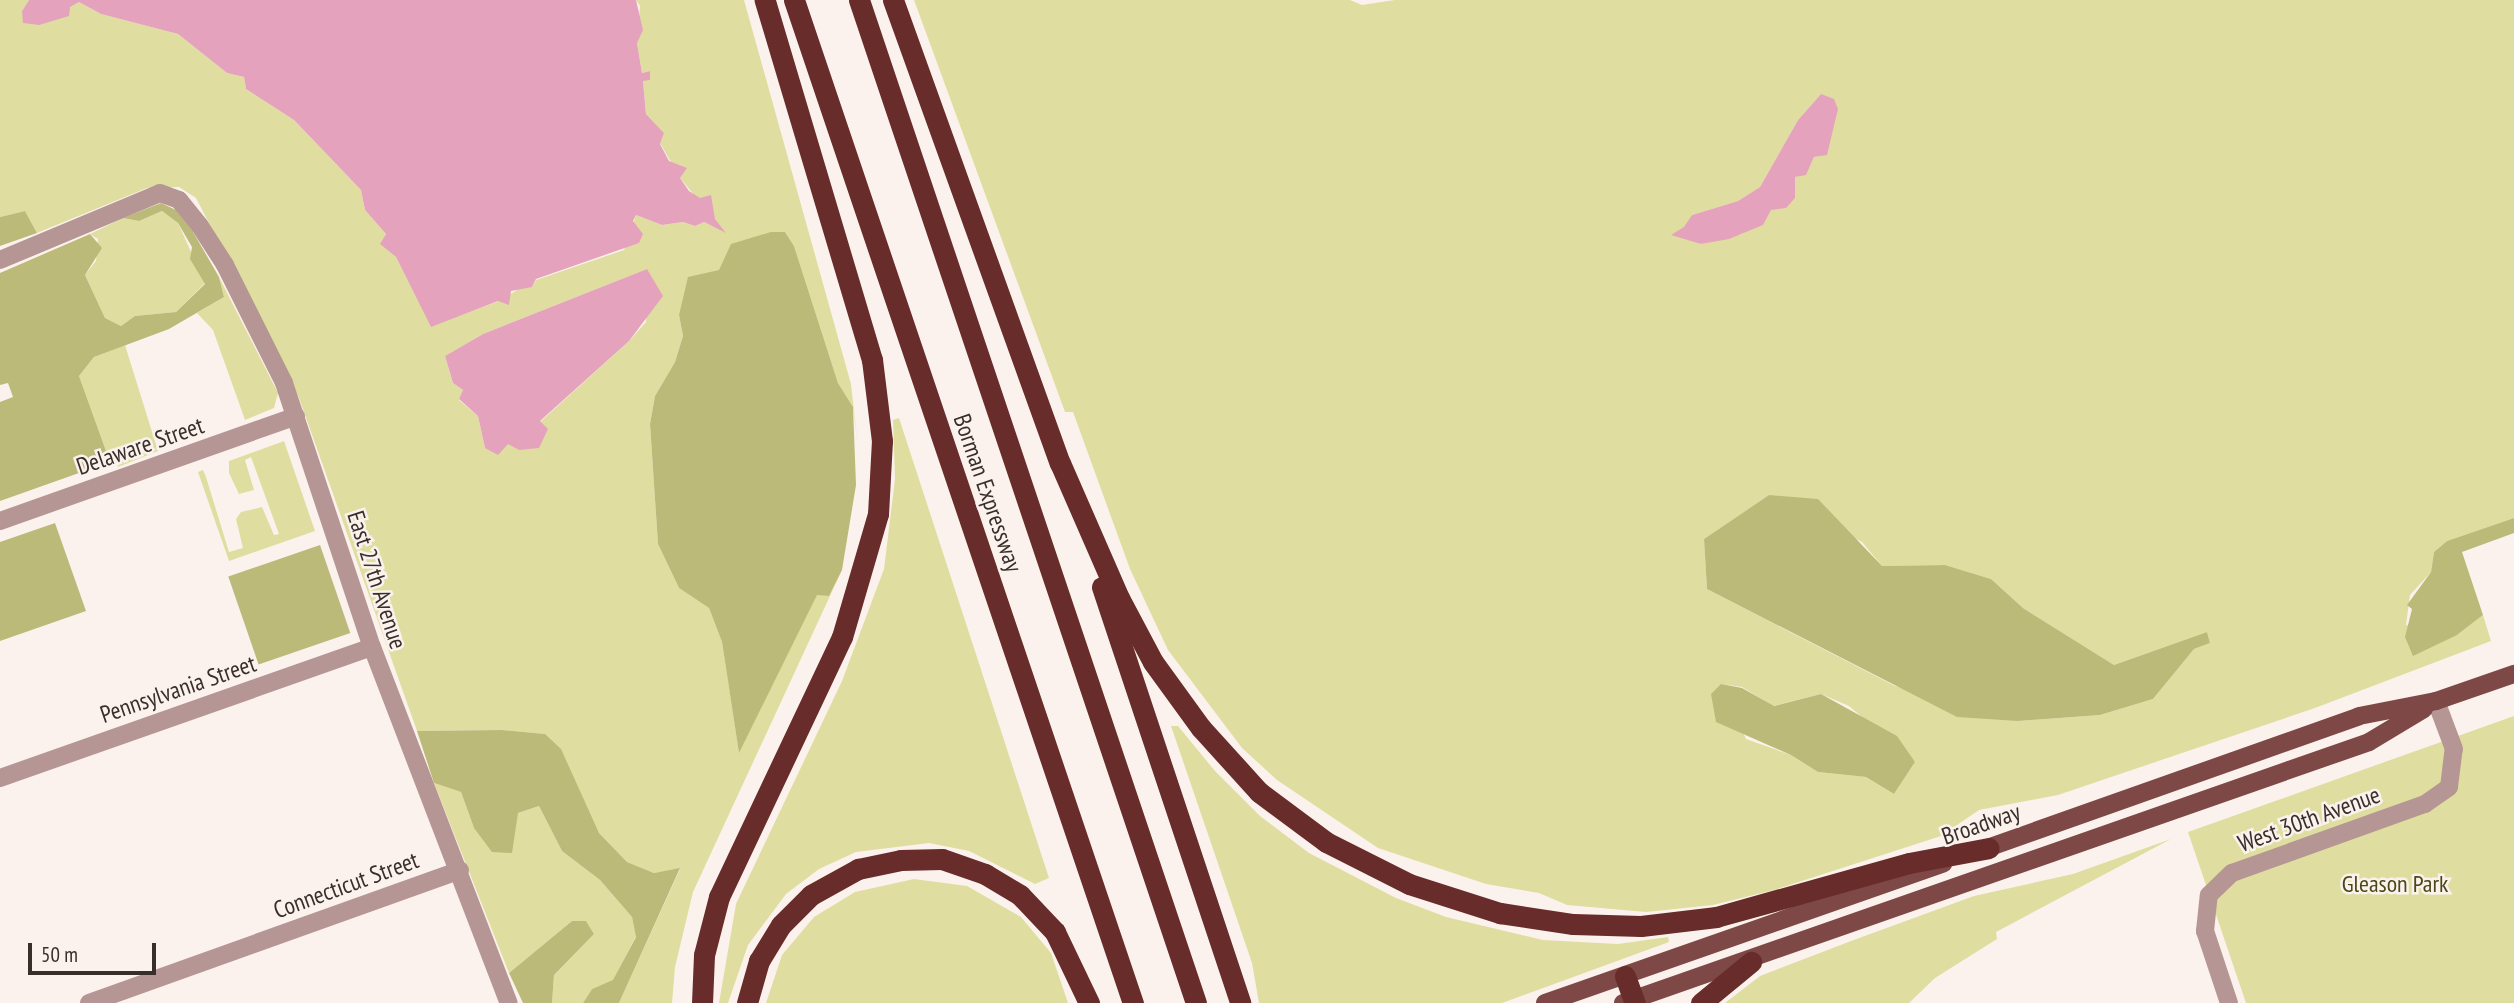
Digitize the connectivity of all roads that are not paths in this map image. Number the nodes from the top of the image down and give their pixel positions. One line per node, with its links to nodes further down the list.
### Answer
1 (765, 0): 20 (highway)
2 (794, 0): 23 (highway, Borman Expressway)
3 (859, 0): 24 (highway, Borman Expressway)
4 (893, 0): 7 (highway)
5 (0, 260): 6 (street, East 27th Avenue)
6 (296, 416): 8 (street, Delaware Street); 9 (street, East 27th Avenue)
7 (1060, 463): 13 (highway); 25 (highway)
8 (0, 521)
9 (372, 647): 12 (street, Pennsylvania Street); 14 (street, East 27th Avenue)
10 (2514, 674): 11 (main road, Broadway)
11 (2435, 701): 13 (main road, Broadway); 15 (main road, Broadway); 28 (street, West 30th Avenue)
12 (0, 778)
13 (1989, 848): 16 (main road, Broadway)
14 (460, 870): 18 (street, Connecticut Street); 19 (street, East 27th Avenue)
15 (1751, 962): 17 (main road, Broadway); 27 (highway)
16 (1625, 976): 17 (highway); 26 (main road, Broadway)
17 (1631, 1002)
18 (89, 1003)
19 (509, 1003)
20 (702, 1003)
21 (747, 1003): 22 (highway)
22 (1089, 1003)
23 (1133, 1003)
24 (1196, 1003)
25 (1240, 1003)
26 (1545, 1003)
27 (1702, 1003)
28 (2230, 1003)

